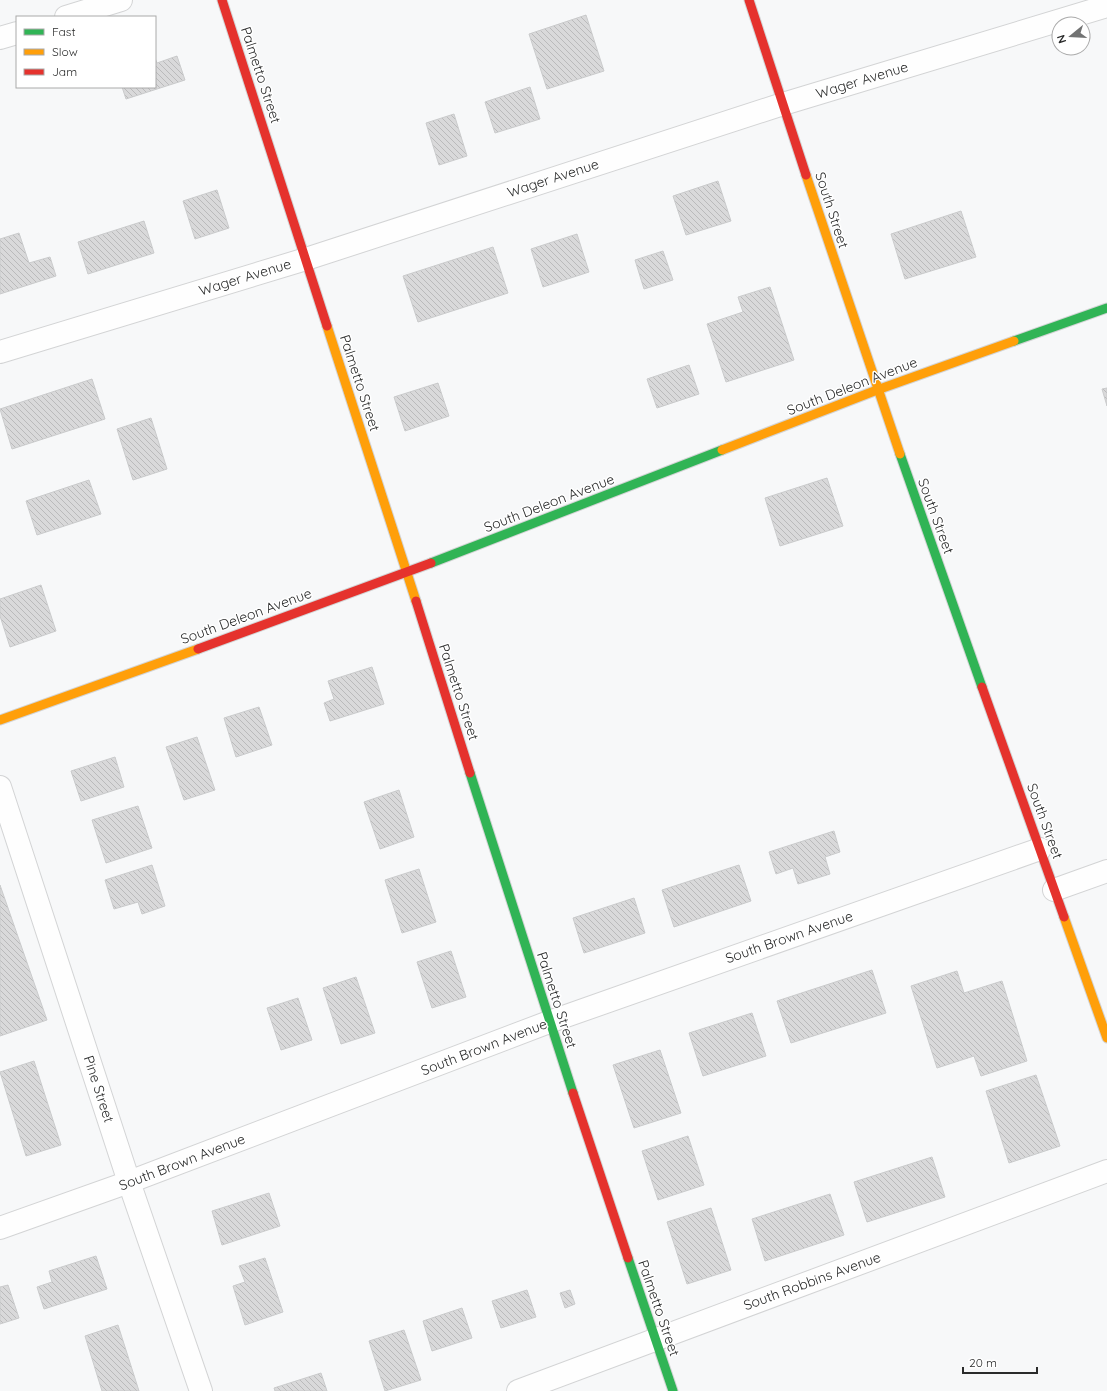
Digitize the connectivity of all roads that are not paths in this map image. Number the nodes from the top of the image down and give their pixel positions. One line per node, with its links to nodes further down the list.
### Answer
1 (121, 0): 5 (street)
2 (222, 0): 9 (street, Palmetto Street)
3 (749, 0): 8 (street, South Street)
4 (1107, 6): 8 (street, Wager Avenue)
5 (69, 16)
6 (16, 32): 7 (street)
7 (0, 38)
8 (783, 104): 9 (street, Wager Avenue); 12 (street, South Street)
9 (306, 259): 11 (street, Wager Avenue); 13 (street, Palmetto Street)
10 (1107, 308): 12 (street, South Deleon Avenue)
11 (0, 352)
12 (876, 390): 13 (street, South Deleon Avenue); 16 (street, South Street)
13 (407, 573): 14 (street, South Deleon Avenue); 19 (street, Palmetto Street)
14 (0, 720)
15 (0, 787): 22 (street, Pine Street)
16 (1040, 849): 18 (street, South Street); 19 (street, South Brown Avenue)
17 (1107, 871): 18 (street)
18 (1054, 890): 20 (street, South Street)
19 (549, 1022): 22 (street, South Brown Avenue); 24 (street, Palmetto Street)
20 (1107, 1038)
21 (1107, 1171): 24 (street, South Robbins Avenue)
22 (129, 1182): 23 (street, South Brown Avenue); 25 (street, Pine Street)
23 (0, 1228)
24 (655, 1340): 26 (street, South Robbins Avenue); 27 (street, Palmetto Street)
25 (201, 1391)
26 (518, 1391)
27 (672, 1391)

